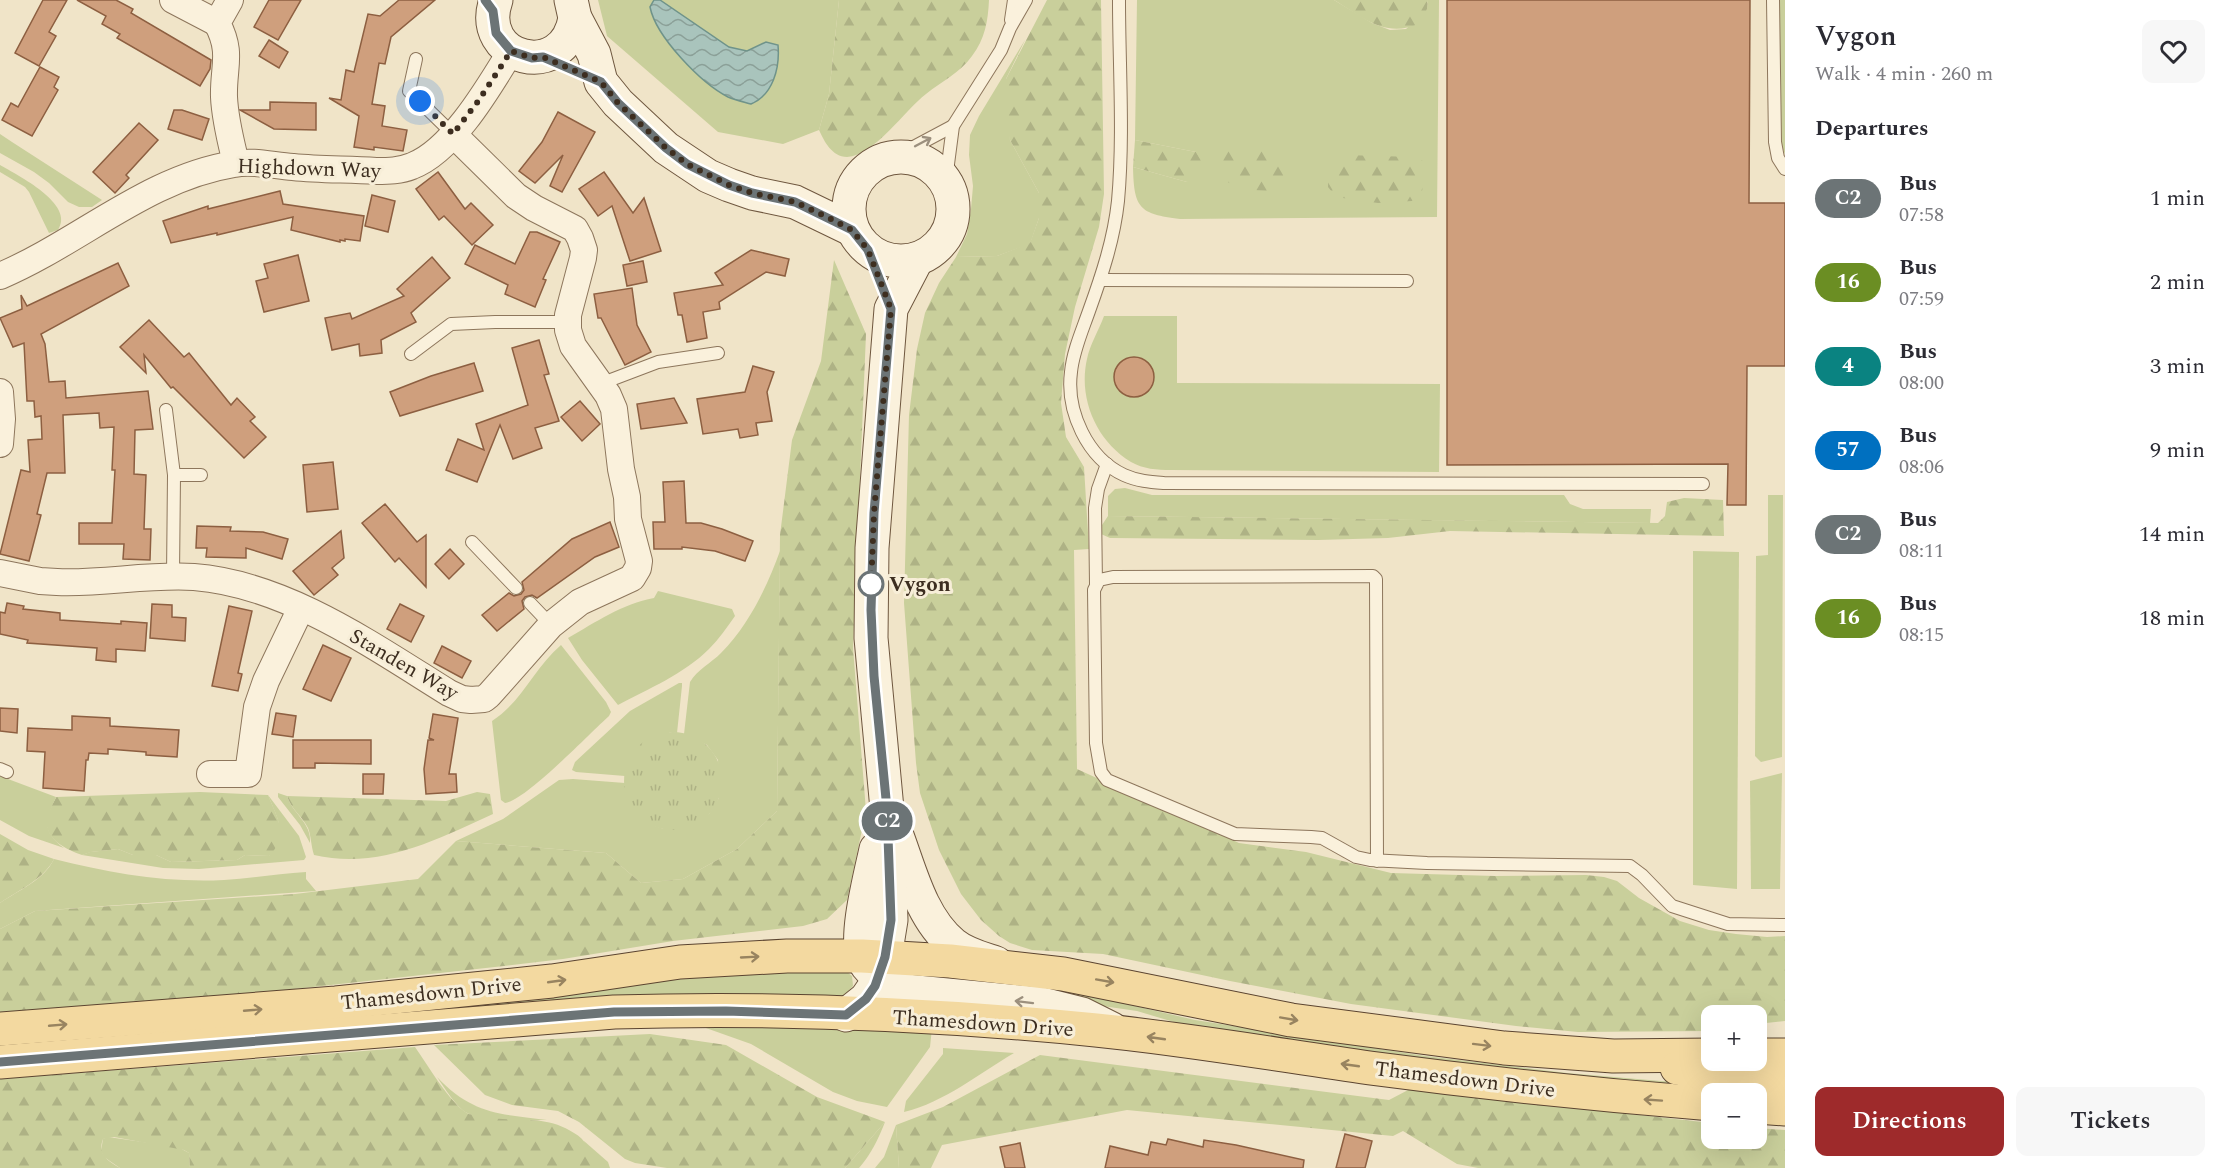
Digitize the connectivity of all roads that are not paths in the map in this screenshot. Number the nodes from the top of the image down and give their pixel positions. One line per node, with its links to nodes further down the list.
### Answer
1 (173, 0): 9 (street)
2 (230, 0): 9 (street)
3 (1014, 0): 10 (lane)
4 (1026, 0): 10 (lane)
5 (1119, 0): 26 (lane)
6 (1773, 0): 19 (lane)
7 (491, 4): 11 (street)
8 (573, 5): 12 (street); 14 (street)
9 (218, 23): 18 (street)
10 (1010, 28): 15 (lane)
11 (511, 51): 12 (street); 16 (street, Highdown Way)
12 (543, 57): 14 (street)
13 (416, 59): 16 (lane)
14 (601, 82): 22 (street)
15 (953, 126): 17 (lane, one-way to 15); 21 (lane)
16 (453, 134): 18 (street, Highdown Way); 29 (street)
17 (893, 158): 20 (street); 21 (street)
18 (236, 163): 25 (street, Highdown Way)
19 (1785, 169)
20 (855, 184): 22 (street); 23 (street)
21 (948, 188): 24 (street)
22 (795, 202): 23 (street)
23 (860, 240): 24 (street); 28 (street)
24 (916, 259): 28 (street)
25 (0, 276)
26 (1100, 280): 27 (lane); 36 (lane)
27 (1407, 281)
28 (891, 309): 49 (street)
29 (567, 322): 31 (lane); 32 (street, Standen Way)
30 (718, 353): 32 (lane)
31 (411, 354)
32 (600, 384): 47 (street, Standen Way)
33 (0, 392): 35 (street)
34 (166, 410): 37 (lane)
35 (0, 444)
36 (1107, 464): 39 (lane); 43 (lane)
37 (174, 475): 38 (lane); 42 (lane)
38 (201, 475)
39 (1703, 484)
40 (472, 542): 44 (lane)
41 (0, 573): 42 (street, Standen Way)
42 (173, 576): 46 (street, Standen Way)
43 (1096, 584): 50 (lane); 50 (lane)
44 (516, 588)
45 (530, 603): 47 (lane)
46 (301, 608): 47 (street, Standen Way); 48 (street)
47 (551, 625)
48 (210, 774)
49 (887, 809): 52 (street); 53 (street)
50 (1377, 861): 51 (lane)
51 (1785, 925)
52 (875, 963): 53 (main road, Thamesdown Drive); 54 (street); 55 (main road, Thamesdown Drive, one-way to 52); 56 (street, one-way to 52)
53 (1006, 967): 60 (main road, Thamesdown Drive, one-way to 60)
54 (846, 1015): 56 (main road, Thamesdown Drive); 61 (main road, Thamesdown Drive)
55 (0, 1029)
56 (1119, 1033): 63 (main road, Thamesdown Drive, one-way to 56)
57 (1701, 1055): 60 (main road, Thamesdown Drive)
58 (1767, 1055): 59 (main road)
59 (1785, 1055)
60 (1613, 1056): 62 (main road)
61 (0, 1062)
62 (1785, 1079)
63 (1701, 1103)
64 (1767, 1108): 65 (main road)
65 (1785, 1109)

